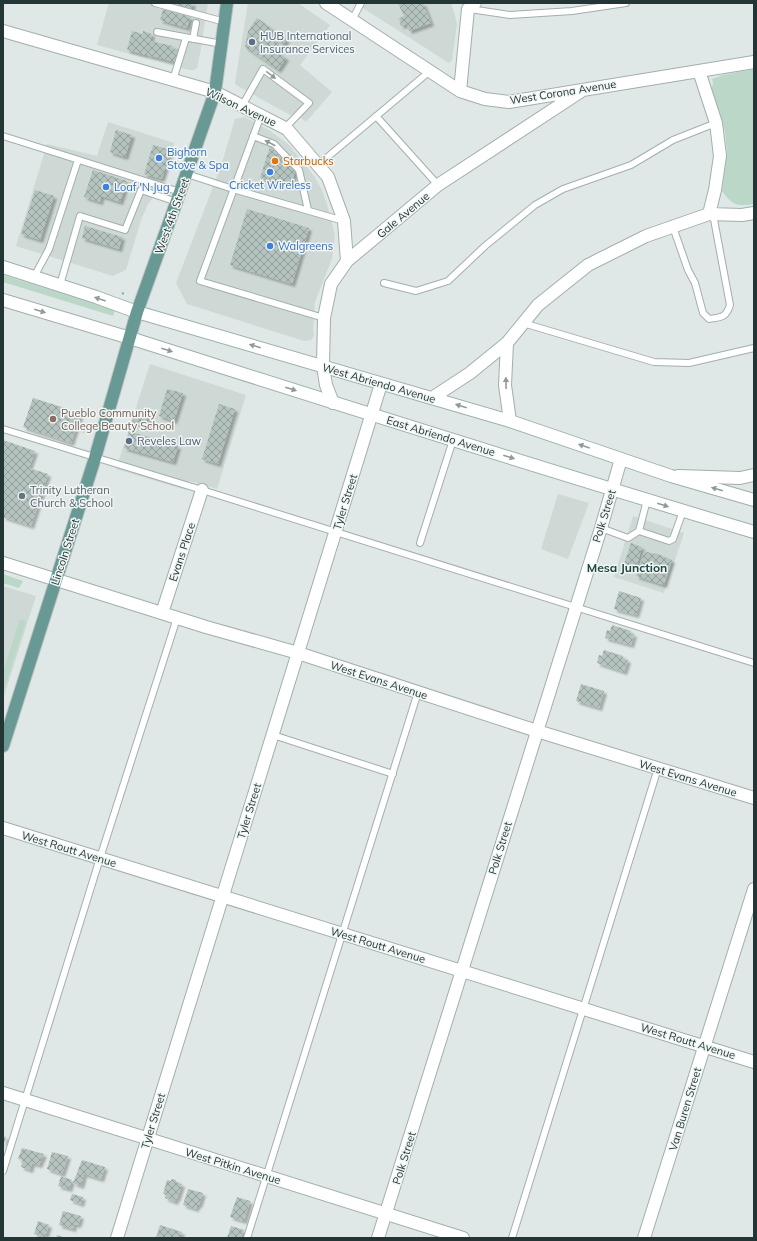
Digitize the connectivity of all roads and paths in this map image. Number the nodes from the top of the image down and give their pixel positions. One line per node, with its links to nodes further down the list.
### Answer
1 (156, 3): 8 (lane)
2 (227, 3): 8 (main road, West 4th Street)
3 (326, 3): 7 (street, West Corona Avenue)
4 (361, 3): 7 (lane)
5 (626, 3): 6 (lane)
6 (469, 5): 21 (street)
7 (352, 20): 17 (street, West Corona Avenue)
8 (225, 22): 14 (main road, West 4th Street)
9 (196, 23): 13 (lane)
10 (3, 31): 18 (street, Wilson Avenue)
11 (157, 32): 12 (lane)
12 (186, 38): 13 (lane); 18 (lane)
13 (193, 39): 14 (lane)
14 (222, 44): 20 (main road, West 4th Street)
15 (754, 62): 16 (street, West Corona Avenue)
16 (699, 71): 19 (street, West Corona Avenue); 25 (street)
17 (430, 72): 21 (street, West Corona Avenue); 24 (lane)
18 (173, 80): 20 (street, Wilson Avenue)
19 (584, 89): 21 (street, West Corona Avenue); 32 (street, Gale Avenue)
20 (215, 92): 22 (street, Wilson Avenue); 31 (main road, West 4th Street)
21 (460, 92)
22 (242, 106): 23 (street, Wilson Avenue); 26 (lane, one-way to 26)
23 (261, 115): 26 (street, Wilson Avenue); 28 (lane)
24 (376, 116): 30 (lane); 32 (lane)
25 (716, 123): 37 (street); 43 (lane)
26 (285, 128): 30 (street, Wilson Avenue)
27 (3, 136): 29 (lane)
28 (253, 136): 33 (lane); 35 (lane, one-way to 28)
29 (78, 160): 34 (lane); 42 (lane)
30 (318, 165): 38 (street, Wilson Avenue)
31 (187, 174): 33 (lane); 34 (main road, West 4th Street)
32 (438, 185): 40 (street, Gale Avenue)
33 (233, 189): 35 (lane); 47 (lane)
34 (179, 197): 44 (lane); 46 (main road, West 4th Street)
35 (308, 210): 38 (lane)
36 (754, 213): 37 (street)
37 (711, 214): 39 (street); 39 (lane)
38 (344, 221): 40 (street, Wilson Avenue)
39 (673, 227): 48 (street)
40 (347, 261): 47 (street, Gale Avenue)
41 (3, 267): 42 (street, West Abriendo Avenue)
42 (34, 277): 44 (street, West Abriendo Avenue)
43 (384, 283)
44 (60, 285): 46 (street, West Abriendo Avenue, one-way to 44)
45 (3, 300): 49 (street, one-way to 49)
46 (137, 312): 49 (main road, Lincoln Street); 52 (street, West Abriendo Avenue, one-way to 46)
47 (324, 318): 52 (street, Gale Avenue)
48 (523, 323): 50 (street); 51 (lane)
49 (130, 338): 55 (street, East Abriendo Avenue, one-way to 55); 60 (main road, Lincoln Street)
50 (507, 343): 54 (street); 57 (street, one-way to 50)
51 (754, 348)
52 (323, 366): 53 (street, West Abriendo Avenue); 55 (street, Gale Avenue)
53 (381, 384): 54 (street, West Abriendo Avenue); 56 (street, Tyler Street)
54 (432, 398): 57 (street, West Abriendo Avenue, one-way to 54)
55 (333, 403): 56 (street, East Abriendo Avenue)
56 (372, 415): 59 (street, East Abriendo Avenue); 71 (street, Tyler Street)
57 (510, 421): 61 (street, West Abriendo Avenue, one-way to 57)
58 (3, 429): 60 (lane)
59 (453, 440): 65 (street, East Abriendo Avenue, one-way to 65); 73 (lane)
60 (95, 458): 64 (lane); 75 (main road, Lincoln Street)
61 (621, 459): 63 (street, West Abriendo Avenue); 65 (street, Polk Street)
62 (754, 475): 63 (street)
63 (671, 476): 67 (street, West Abriendo Avenue, one-way to 63)
64 (202, 490): 71 (lane); 77 (street, Evans Place)
65 (613, 490): 66 (street, East Abriendo Avenue); 69 (street, Polk Street)
66 (647, 500): 68 (street, East Abriendo Avenue, one-way to 68); 70 (lane)
67 (754, 500)
68 (683, 511): 70 (lane); 72 (street, East Abriendo Avenue)
69 (601, 528): 70 (lane); 76 (street, Polk Street)
70 (639, 531)
71 (335, 532): 76 (lane); 79 (street, Tyler Street)
72 (754, 532)
73 (420, 543)
74 (3, 563): 75 (street, West Evans Avenue)
75 (56, 580): 77 (street, West Evans Avenue); 84 (main road, Lincoln Street)
76 (576, 608): 80 (lane); 82 (street, Polk Street)
77 (162, 613): 78 (street, West Evans Avenue)
78 (177, 618): 79 (street, West Evans Avenue); 89 (lane)
79 (298, 653): 81 (street, West Evans Avenue); 83 (street, Tyler Street)
80 (754, 663)
81 (418, 692): 82 (street, West Evans Avenue); 86 (lane)
82 (537, 731): 85 (street, West Evans Avenue); 93 (street, Polk Street)
83 (273, 735): 86 (lane); 91 (street, Tyler Street)
84 (3, 746)
85 (658, 768): 87 (street, West Evans Avenue); 94 (lane)
86 (393, 774): 92 (lane)
87 (754, 798)
88 (3, 828): 89 (street, West Routt Avenue)
89 (100, 858): 91 (street, West Routt Avenue); 98 (lane)
90 (754, 889): 95 (street, Van Buren Street)
91 (223, 897): 92 (street, West Routt Avenue); 99 (street, Tyler Street)
92 (343, 934): 93 (street, West Routt Avenue); 101 (lane)
93 (462, 972): 94 (street, West Routt Avenue); 102 (street, Polk Street)
94 (583, 1009): 95 (street, West Routt Avenue); 107 (lane)
95 (705, 1046): 96 (street, West Routt Avenue); 108 (street, Van Buren Street)
96 (754, 1062)
97 (3, 1093): 98 (street, West Pitkin Avenue)
98 (25, 1100): 99 (street, West Pitkin Avenue); 100 (lane)
99 (148, 1139): 101 (street, West Pitkin Avenue); 103 (street, Tyler Street)
100 (3, 1171)
101 (267, 1176): 102 (street, West Pitkin Avenue); 104 (lane)
102 (386, 1214): 105 (street, Polk Street); 106 (street, West Pitkin Avenue)
103 (117, 1238)
104 (247, 1238)
105 (378, 1238)
106 (463, 1238)
107 (512, 1238)
108 (644, 1238)

